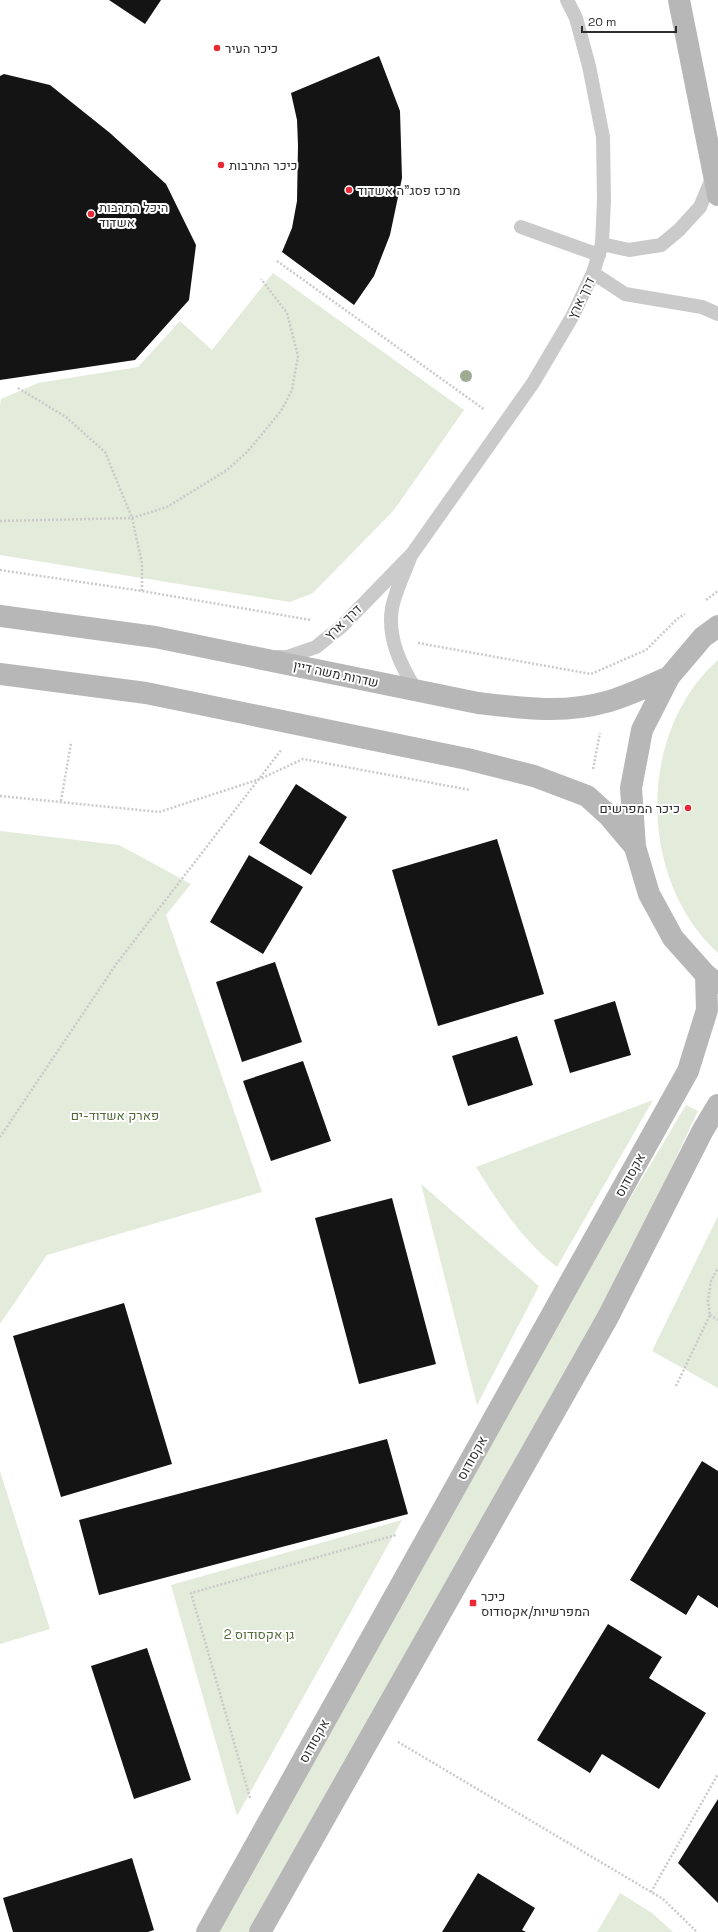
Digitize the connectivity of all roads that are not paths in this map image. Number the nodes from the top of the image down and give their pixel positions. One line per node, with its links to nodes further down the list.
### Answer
1 (567, 0): 6 (lane, דרך ארץ)
2 (679, 0): 3 (street)
3 (714, 174): 4 (street); 6 (lane)
4 (718, 195)
5 (521, 227): 6 (lane)
6 (600, 249): 7 (lane, דרך ארץ)
7 (593, 273): 8 (lane); 9 (lane, דרך ארץ)
8 (718, 314)
9 (412, 554): 12 (lane, דרך ארץ); 15 (lane, דרך ארץ)
10 (0, 616): 12 (street, שדרות משה דיין)
11 (718, 626): 14 (street)
12 (259, 658): 15 (street, שדרות משה דיין)
13 (0, 674): 16 (street)
14 (669, 677): 15 (street, שדרות משה דיין); 16 (street)
15 (416, 690)
16 (634, 847): 17 (street)
17 (712, 980): 19 (street, אקסודוס)
18 (718, 1105): 20 (street)
19 (207, 1932)
20 (260, 1932)

